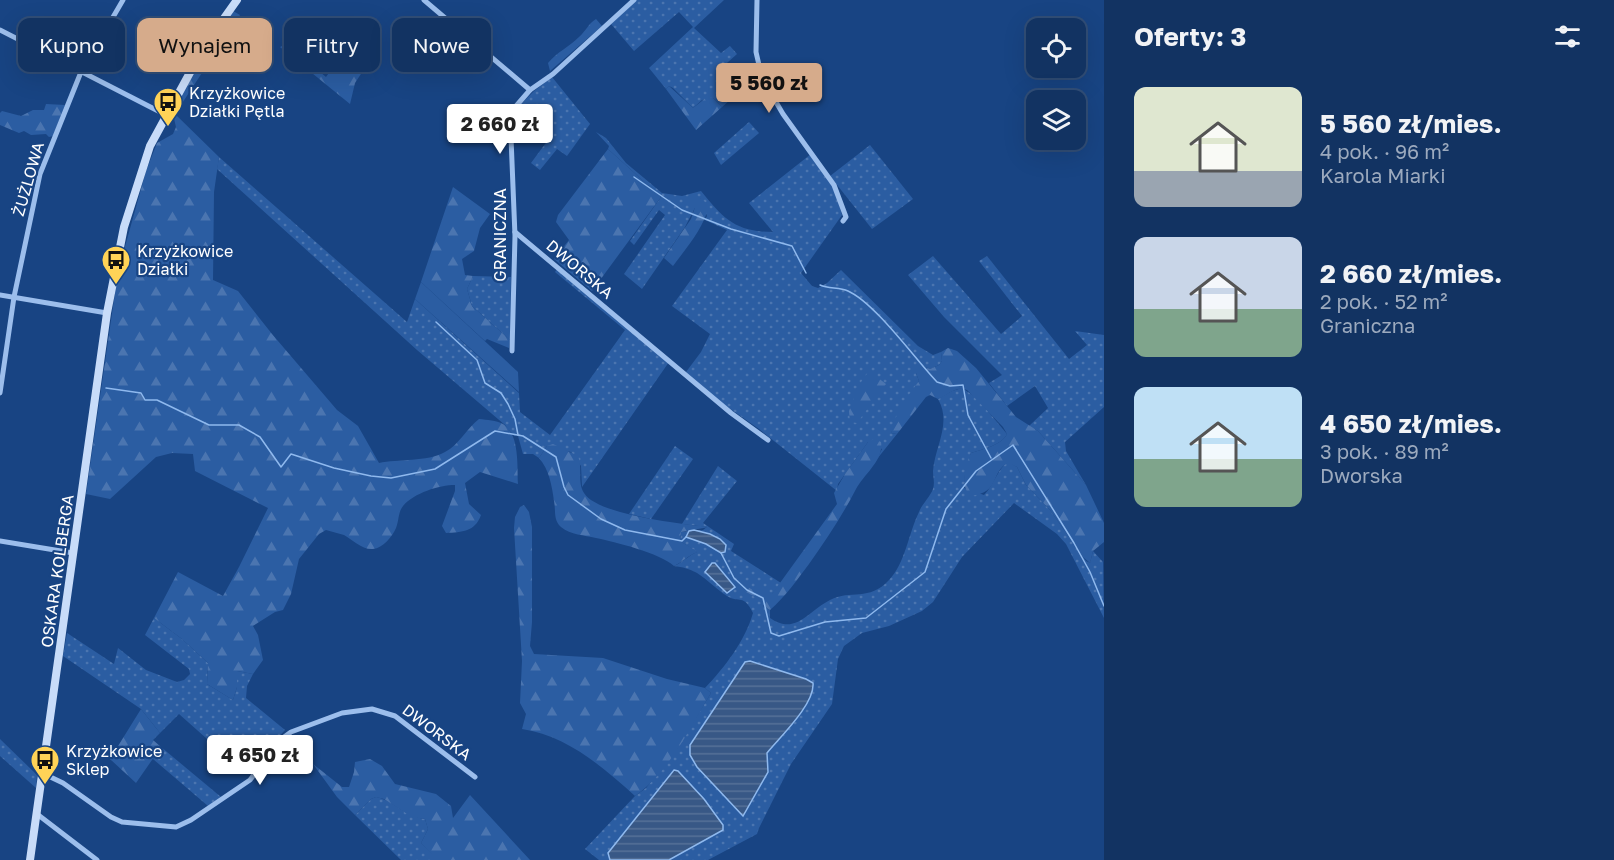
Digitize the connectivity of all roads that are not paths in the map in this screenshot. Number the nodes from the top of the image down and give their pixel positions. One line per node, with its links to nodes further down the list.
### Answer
1 (123, 0): 6 (street, ŻUŻLOWA)
2 (423, 0): 10 (street)
3 (634, 0): 10 (street, GRANICZNA)
4 (757, 0): 12 (street)
5 (236, 2): 11 (main road)
6 (112, 18)
7 (0, 30): 8 (street)
8 (18, 39)
9 (81, 72): 11 (street); 15 (street, ŻUŻLOWA)
10 (530, 90): 13 (street, GRANICZNA)
11 (165, 115): 16 (main road, OSKARA KOLBERGA)
12 (843, 221)
13 (515, 232): 17 (street, GRANICZNA); 19 (street, DWORSKA)
14 (0, 295): 15 (street)
15 (14, 297): 16 (street); 18 (street, ŻUŻLOWA)
16 (106, 313): 21 (main road, OSKARA KOLBERGA)
17 (512, 351)
18 (0, 393)
19 (768, 440)
20 (0, 541): 21 (street)
21 (73, 554): 22 (main road, OSKARA KOLBERGA)
22 (42, 773): 23 (street, DWORSKA); 24 (main road, OSKARA KOLBERGA)
23 (475, 777)
24 (37, 814): 25 (main road, OSKARA KOLBERGA); 26 (street)
25 (31, 860)
26 (97, 860)

